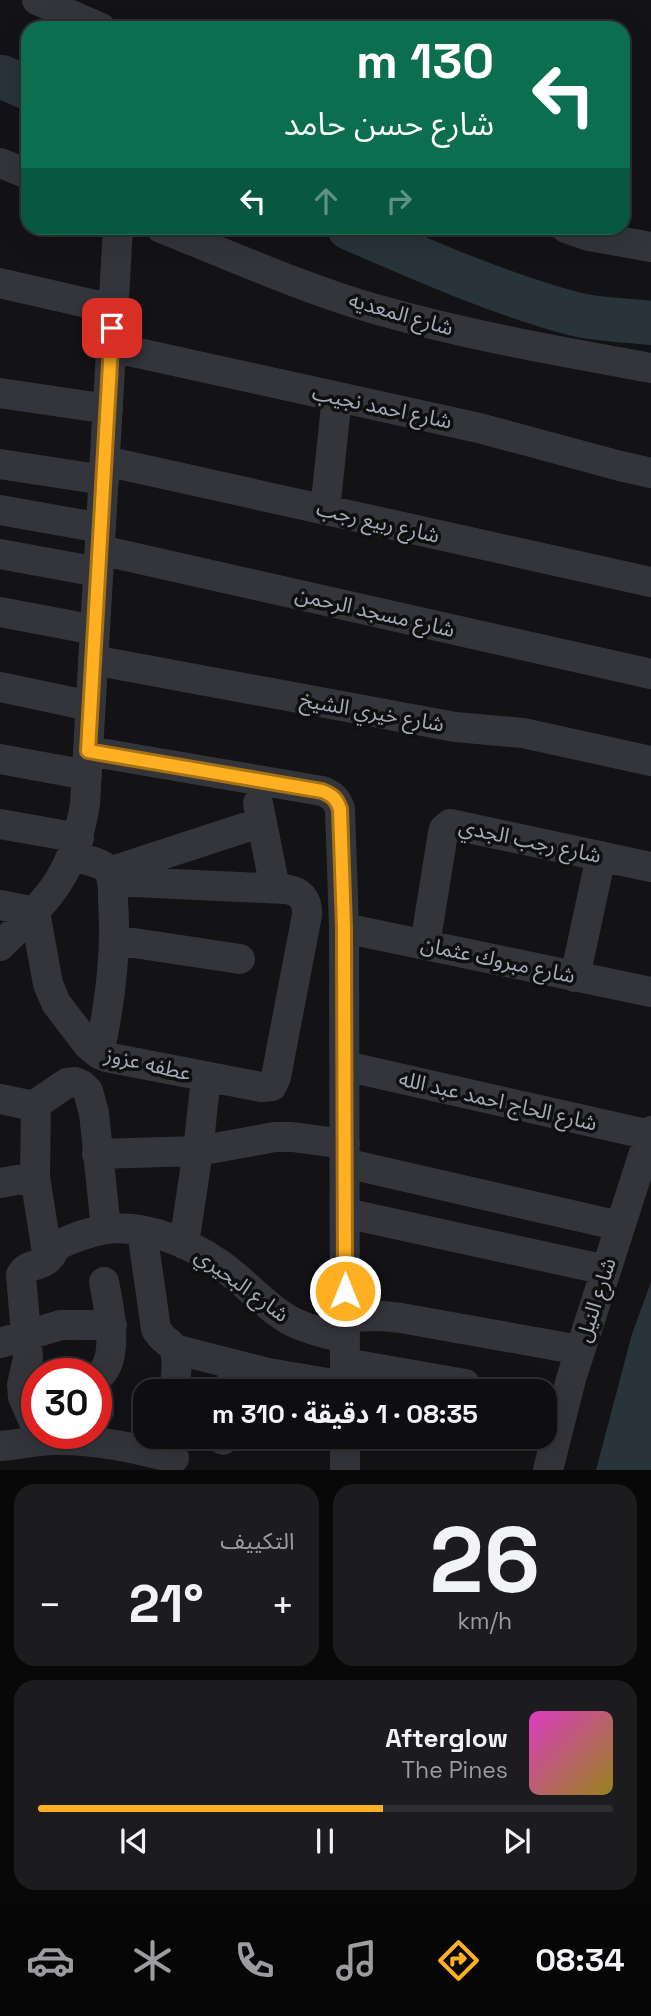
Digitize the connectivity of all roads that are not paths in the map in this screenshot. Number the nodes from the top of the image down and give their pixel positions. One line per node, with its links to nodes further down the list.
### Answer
1 (37, 0): 2 (street)
2 (85, 21)
3 (0, 163): 4 (street)
4 (21, 171)
5 (118, 235): 10 (street)
6 (178, 235): 12 (street, شارع المعديه)
7 (586, 235): 8 (street)
8 (651, 247)
9 (0, 283): 10 (street)
10 (113, 309): 11 (street)
11 (111, 347): 14 (street, شارع احمد نجيب); 15 (street)
12 (651, 368)
13 (0, 393): 15 (street)
14 (337, 397): 18 (street, شارع احمد نجيب); 20 (street)
15 (108, 409): 17 (street)
16 (0, 464): 17 (street, شارع ربيع رجب)
17 (104, 471): 20 (street, شارع ربيع رجب); 21 (street)
18 (651, 473)
19 (0, 510): 21 (street)
20 (325, 510): 23 (street, شارع ربيع رجب)
21 (99, 550): 22 (street); 25 (street); 27 (street, شارع مسجد الرحمن)
22 (0, 554)
23 (651, 582)
24 (0, 612): 25 (street)
25 (95, 630): 26 (street)
26 (93, 660): 29 (street); 31 (street, شارع خيري الشيخ)
27 (651, 674)
28 (0, 687): 29 (street)
29 (90, 706): 32 (street)
30 (0, 760): 32 (street)
31 (651, 761)
32 (88, 763): 33 (street); 36 (street)
33 (253, 779): 34 (street); 43 (street)
34 (262, 822): 39 (street); 40 (street)
35 (0, 824): 36 (street)
36 (76, 848): 39 (street); 42 (street)
37 (601, 856): 38 (street, شارع رجب الجدي); 45 (street, شارع رجب الجدي); 48 (street)
38 (651, 867)
39 (111, 876): 40 (street); 44 (street)
40 (275, 888): 52 (street, عطفه عزوز)
41 (0, 905): 42 (street)
42 (35, 912): 46 (street); 50 (street, عطفه عزوز)
43 (344, 928): 45 (street, شارع مبروك عثمان); 51 (street)
44 (114, 940): 47 (street); 50 (street)
45 (425, 945): 48 (street, شارع مبروك عثمان)
46 (0, 946)
47 (240, 959)
48 (575, 976): 49 (street, شارع مبروك عثمان)
49 (651, 992)
50 (99, 1054): 52 (street, عطفه عزوز)
51 (345, 1066): 55 (street, شارع الحاج احمد عبد الله); 57 (street)
52 (206, 1077): 56 (street)
53 (0, 1099): 54 (street)
54 (36, 1104): 58 (street); 59 (street)
55 (650, 1133): 62 (street, شارع النيل)
56 (198, 1151): 57 (street); 58 (street); 65 (street)
57 (345, 1153): 61 (street); 62 (street)
58 (97, 1154): 63 (street)
59 (35, 1177): 60 (street); 66 (street)
60 (0, 1183)
61 (345, 1213): 67 (street); 75 (street)
62 (620, 1226): 67 (street, شارع النيل)
63 (106, 1229): 64 (street, شارع البحيري); 66 (street, شارع البحيري)
64 (142, 1230): 65 (street, شارع البحيري); 71 (street)
65 (184, 1244): 75 (street, شارع البحيري)
66 (37, 1263): 70 (street)
67 (606, 1270): 72 (street, شارع النيل)
68 (104, 1282): 69 (street)
69 (112, 1325): 70 (street); 74 (street)
70 (13, 1340): 73 (street)
71 (174, 1349): 76 (street); 77 (street)
72 (580, 1350): 75 (street); 85 (street, شارع النيل)
73 (28, 1358)
74 (108, 1358)
75 (345, 1359): 76 (street); 78 (street)
76 (233, 1378)
77 (175, 1379)
78 (441, 1379)
79 (21, 1440): 81 (street)
80 (112, 1440): 83 (street)
81 (0, 1446)
82 (345, 1449): 84 (street)
83 (174, 1455)
84 (345, 1470)
85 (548, 1470)

